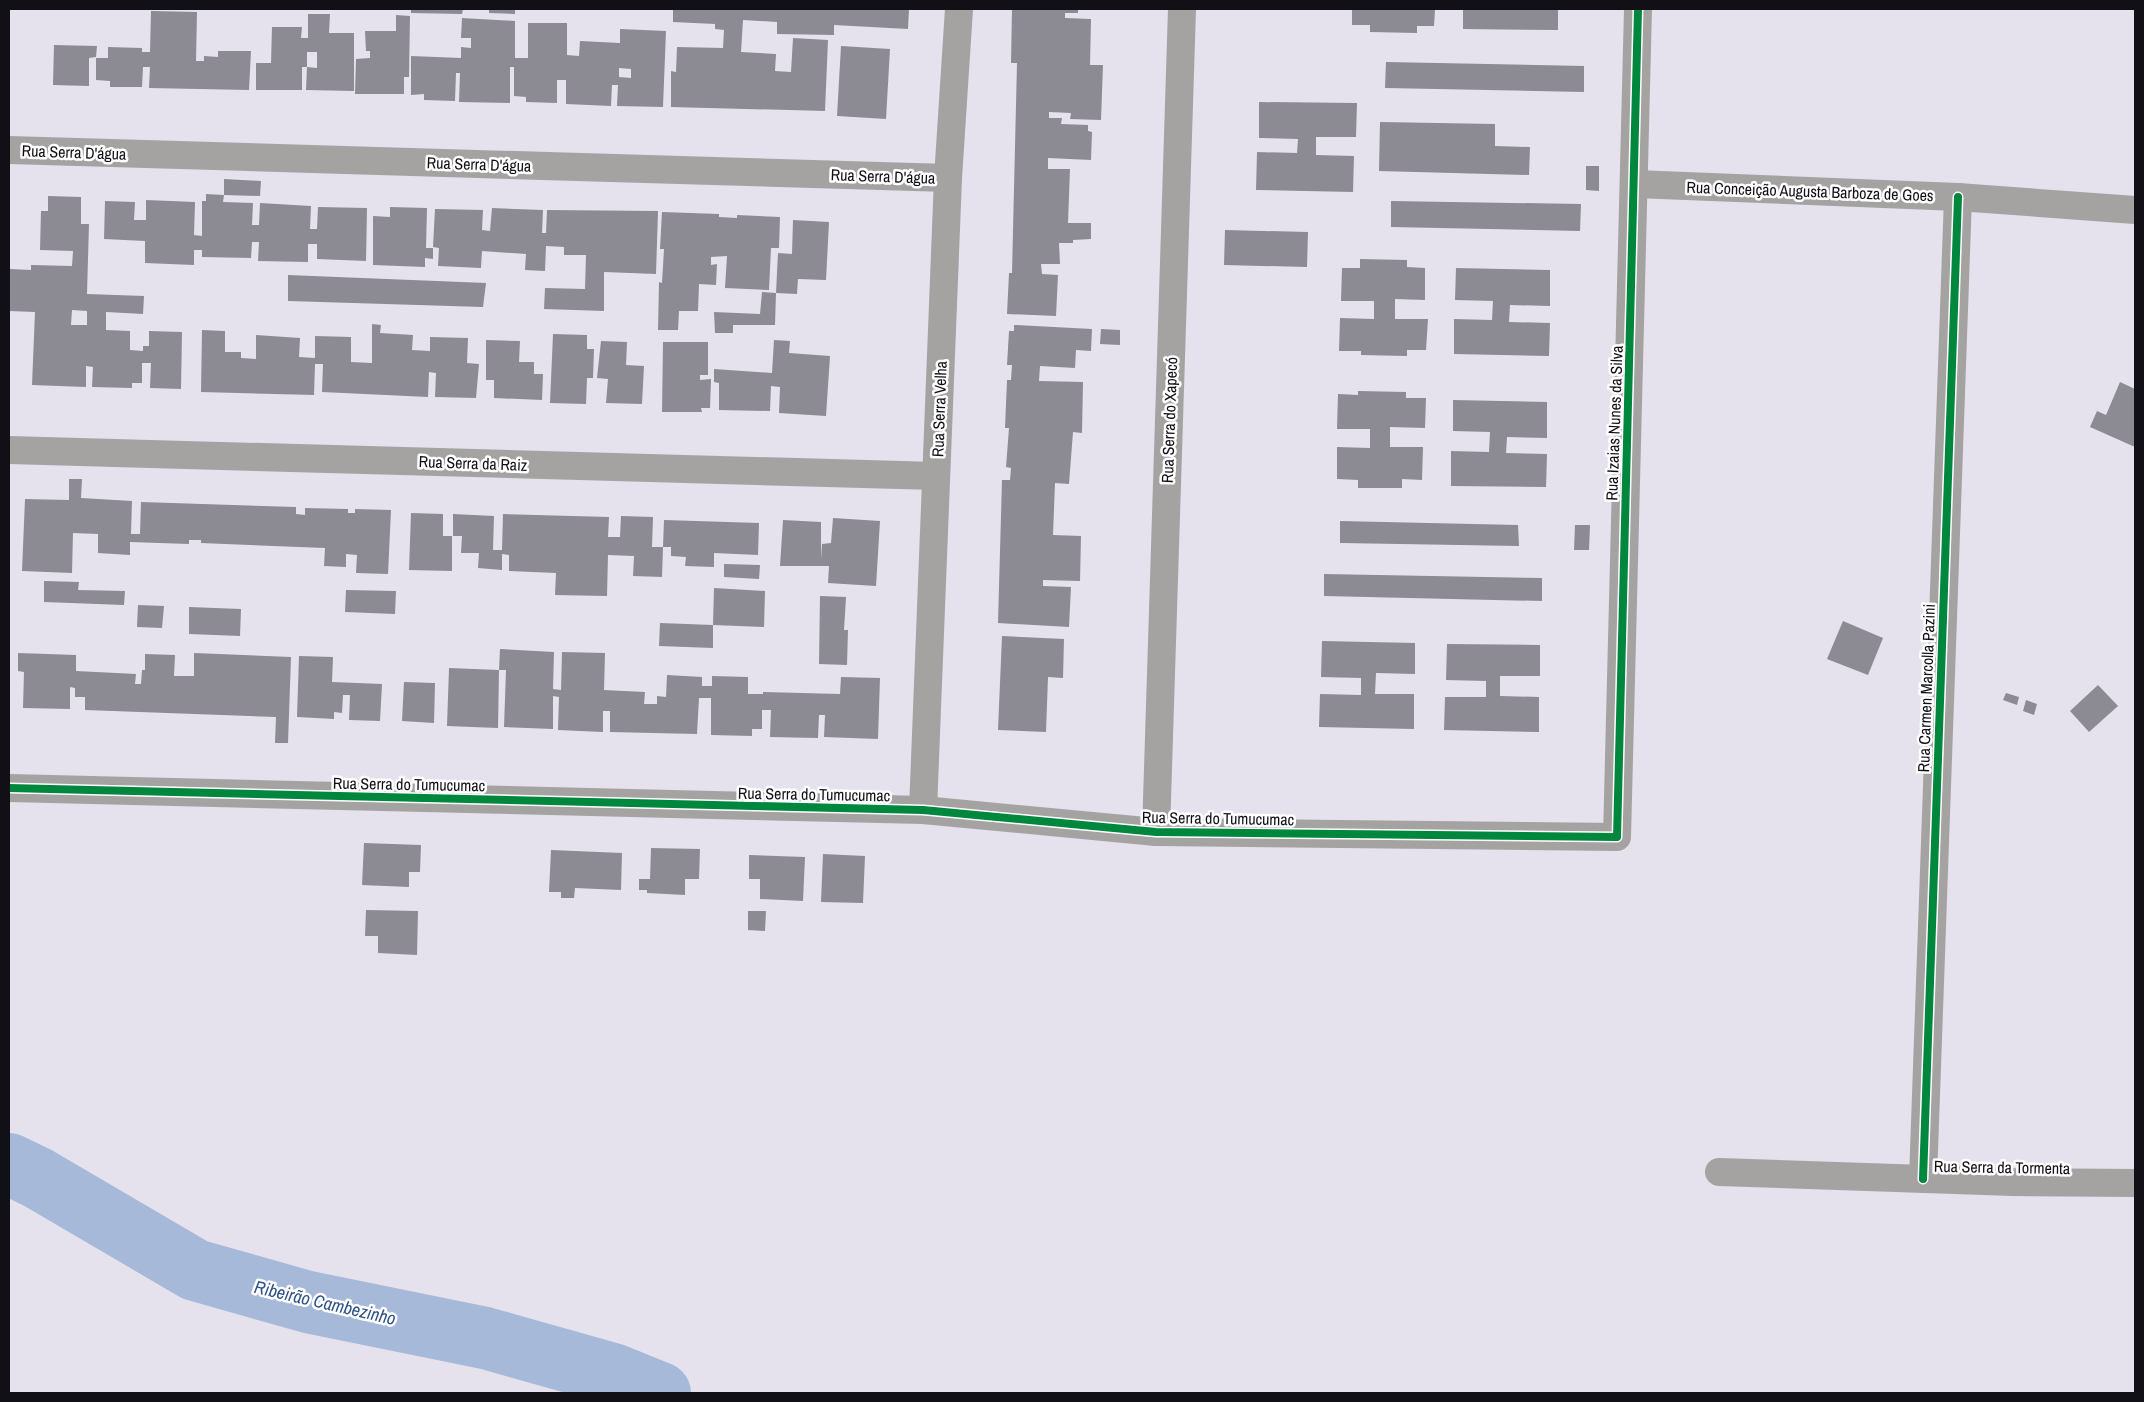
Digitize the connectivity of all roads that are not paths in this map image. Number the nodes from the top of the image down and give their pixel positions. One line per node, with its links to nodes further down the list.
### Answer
1 (960, 9): 5 (street, Rua Serra Velha)
2 (1182, 9): 13 (street, Rua Serra do Xapecó)
3 (1638, 9): 6 (street, Rua Izaias Nunes da Silva)
4 (9, 150): 5 (street, Rua Serra D'água)
5 (948, 178): 10 (street, Rua Serra Velha)
6 (1635, 184): 7 (street, Rua Conceição Augusta Barboza de Goes); 14 (street, Rua Izaias Nunes da Silva)
7 (1958, 197): 8 (street, Rua Conceição Augusta Barboza de Goes); 16 (street, Rua Carmen Marcolla Pazini)
8 (2135, 210)
9 (9, 450): 10 (street, Rua Serra da Raiz)
10 (936, 476): 12 (street, Rua Serra Velha)
11 (9, 788): 12 (street, Rua Serra do Tumucumac)
12 (923, 810): 13 (street, Rua Serra do Tumucumac)
13 (1156, 832): 14 (street, Rua Serra do Tumucumac)
14 (1617, 837)
15 (1719, 1172): 16 (street, Rua Serra da Tormenta)
16 (1923, 1179): 17 (street, Rua Serra da Tormenta)
17 (2135, 1182)

